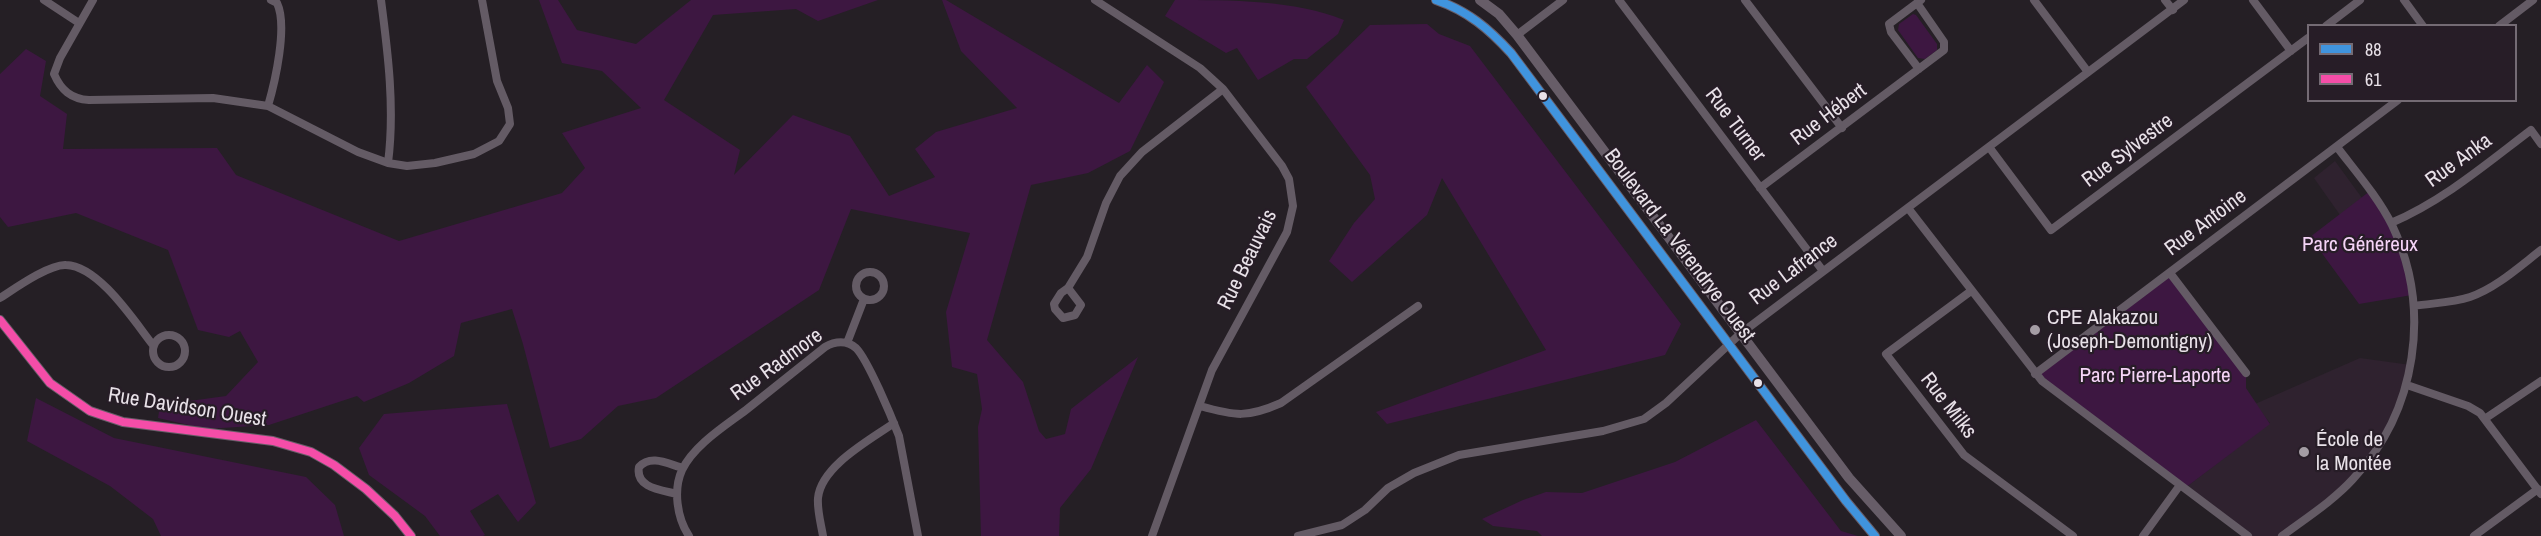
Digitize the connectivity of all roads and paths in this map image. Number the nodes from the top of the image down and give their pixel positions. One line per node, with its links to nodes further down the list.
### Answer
1 (44, 0): 21 (street)
2 (93, 0): 21 (street)
3 (271, 0): 32 (street)
4 (381, 0): 37 (street)
5 (482, 0): 37 (street)
6 (1095, 0): 30 (street, Rue Beauvais)
7 (1436, 0): 53 (main road, Boulevard La Vérendrye Ouest)
8 (1480, 0): 25 (main road, Boulevard La Vérendrye Ouest)
9 (1563, 0): 25 (street)
10 (1618, 0): 38 (street, Rue Turner)
11 (1745, 0): 33 (street)
12 (2034, 0): 29 (street)
13 (2165, 0): 20 (street)
14 (2184, 0): 20 (street, Rue Lafrance)
15 (2253, 0): 27 (street)
16 (2360, 0): 22 (street)
17 (2404, 0): 23 (street)
18 (2533, 0): 24 (street)
19 (1919, 2): 28 (street, Rue Hébert); 28 (street, Rue Hébert)
20 (2173, 10): 29 (street, Rue Lafrance)
21 (79, 23): 32 (street)
22 (2328, 24)
23 (2422, 24)
24 (2502, 24)
25 (1517, 34): 51 (main road, Boulevard La Vérendrye Ouest)
26 (2307, 39): 27 (street, Rue Sylvestre)
27 (2291, 51): 35 (street, Rue Sylvestre)
28 (1919, 69): 33 (street, Rue Hébert)
29 (2088, 72): 35 (street, Rue Lafrance)
30 (1223, 89): 44 (street); 59 (street, Rue Beauvais)
31 (2395, 102): 36 (street, Rue Antoine)
32 (268, 106): 37 (street)
33 (1842, 128): 38 (street, Rue Hébert)
34 (2541, 144): 40 (street, Rue Anka)
35 (1989, 147): 39 (street, Rue Lafrance)
36 (2337, 147): 40 (street); 43 (street, Rue Antoine)
37 (387, 163)
38 (1760, 188): 42 (street, Rue Turner)
39 (1908, 208): 42 (street, Rue Lafrance); 45 (street)
40 (2391, 223): 49 (street)
41 (2541, 250): 49 (street)
42 (1823, 271): 51 (street, Rue Lafrance)
43 (2169, 273): 55 (street); 56 (street, Rue Antoine)
44 (1068, 288)
45 (1971, 291): 56 (street); 74 (street, Rue Milks)
46 (0, 298): 54 (street)
47 (864, 299): 52 (street)
48 (1418, 306): 59 (street)
49 (2414, 306): 58 (street)
50 (0, 320): 66 (main road, Rue Davidson Ouest)
51 (1740, 334): 53 (street, Rue Lafrance); 73 (main road, Boulevard La Vérendrye Ouest)
52 (847, 343): 61 (street, Rue Radmore); 62 (street, Rue Radmore)
53 (1728, 344): 71 (street, Rue Lafrance); 72 (main road, Boulevard La Vérendrye Ouest)
54 (153, 345): 54 (street)
55 (2246, 373)
56 (2035, 374): 63 (street)
57 (2541, 381): 60 (street)
58 (2407, 385): 60 (street); 77 (street)
59 (1200, 406): 70 (street, Rue Beauvais)
60 (2486, 418): 64 (street)
61 (894, 423): 68 (street); 69 (street, Rue Radmore)
62 (683, 468): 65 (street, Rue Radmore); 65 (street)
63 (2180, 485): 75 (street); 76 (street)
64 (2539, 492): 78 (street)
65 (677, 494): 67 (street, Rue Radmore)
66 (411, 536)
67 (689, 536)
68 (823, 536)
69 (918, 536)
70 (1152, 536)
71 (1298, 536)
72 (1875, 536)
73 (1901, 536)
74 (2073, 536)
75 (2143, 536)
76 (2248, 536)
77 (2282, 536)
78 (2474, 536)

